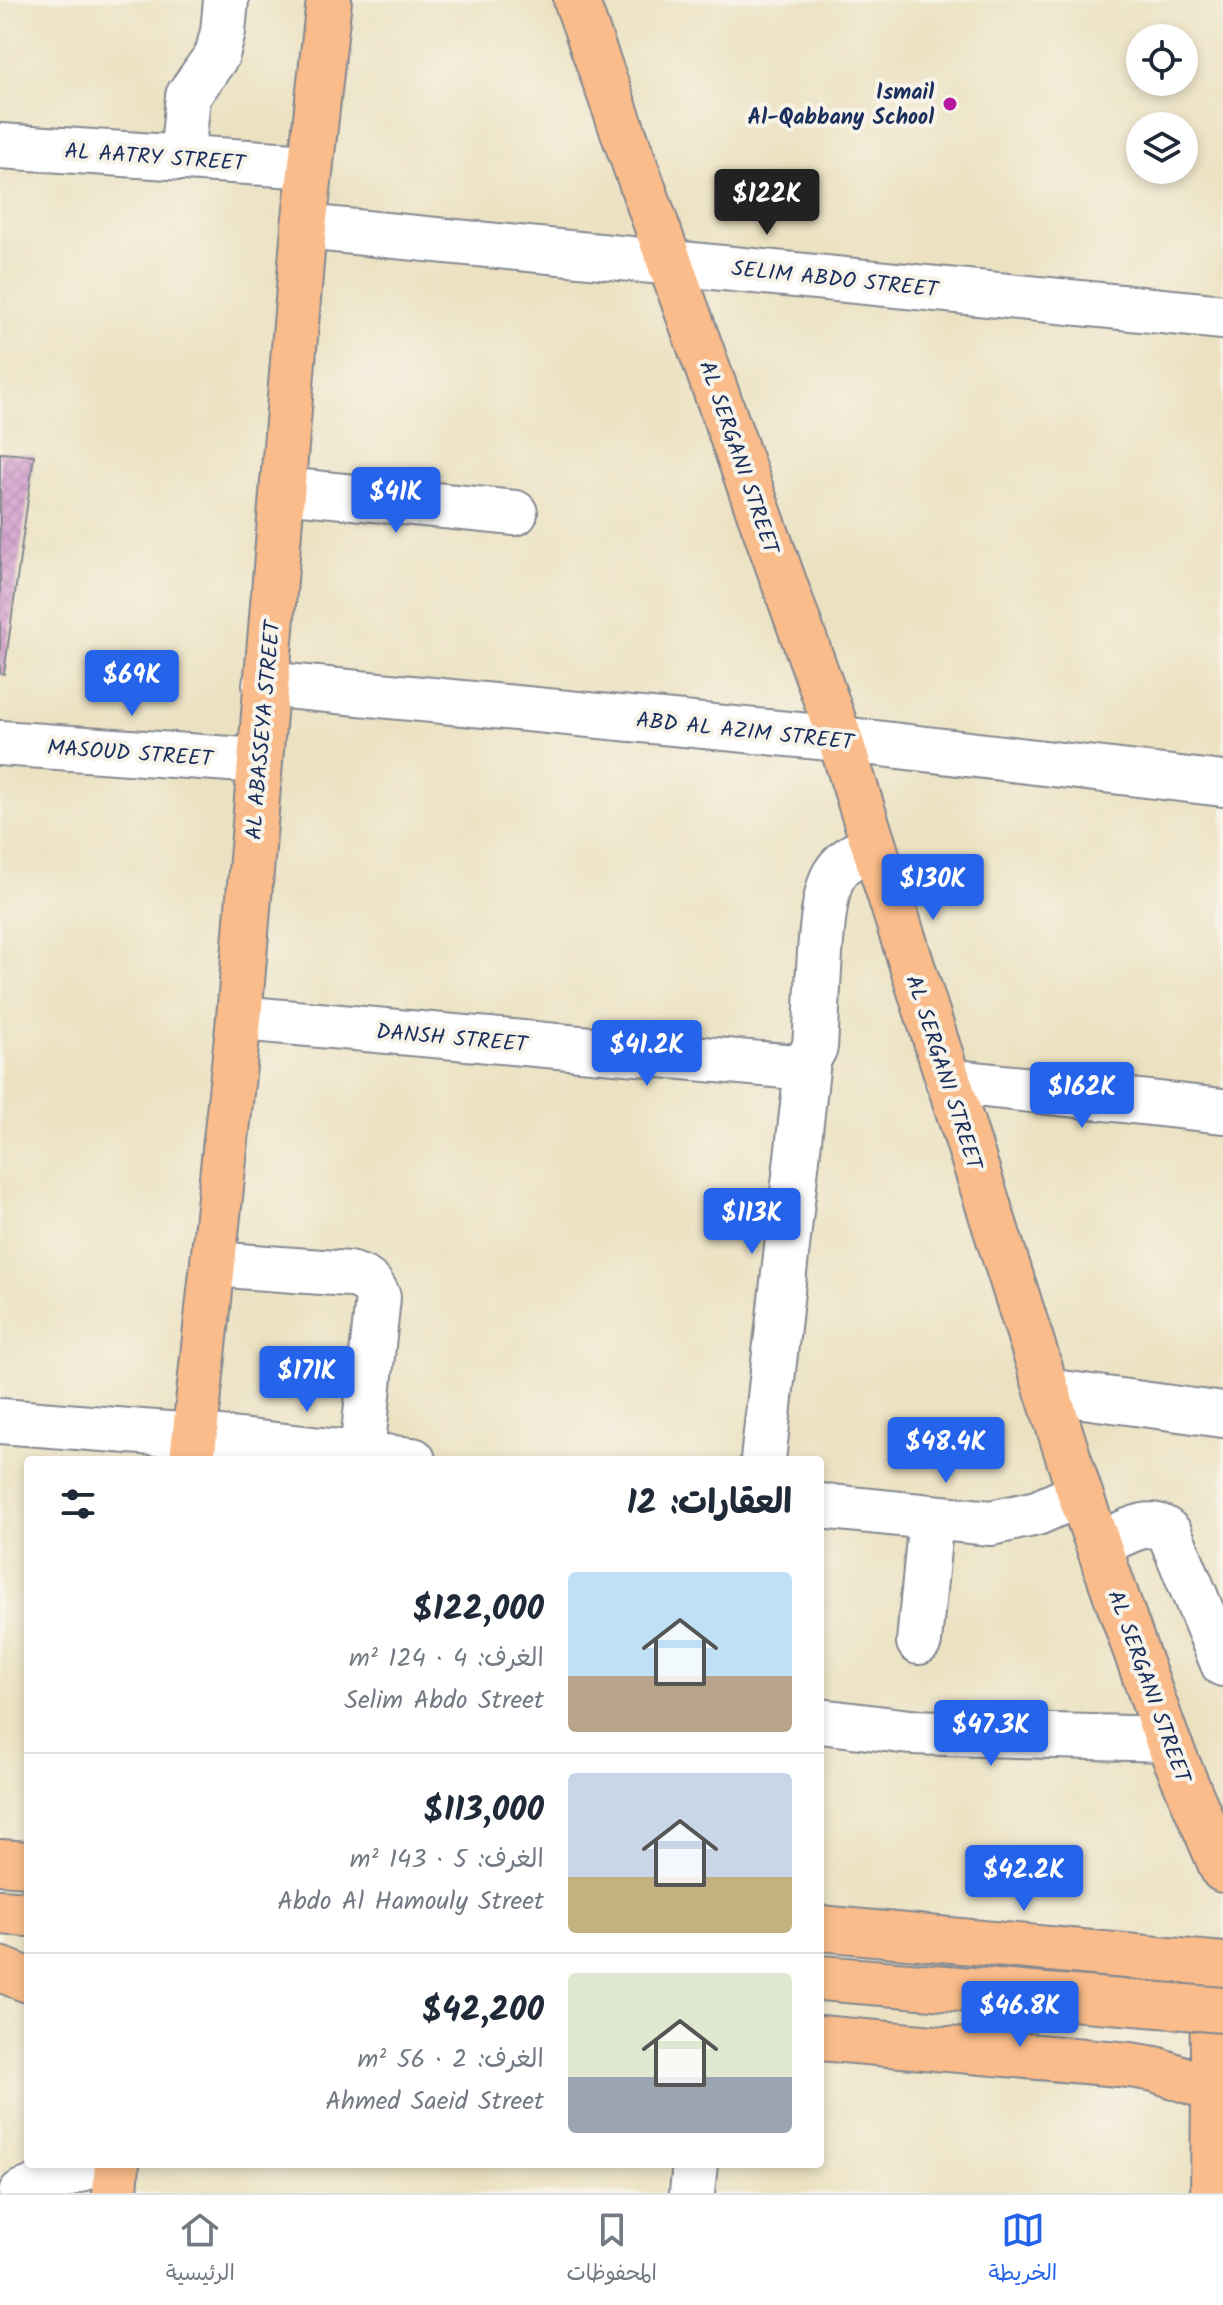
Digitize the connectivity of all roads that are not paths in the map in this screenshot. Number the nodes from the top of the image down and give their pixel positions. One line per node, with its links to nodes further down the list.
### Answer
1 (226, 0): 5 (street)
2 (329, 0): 6 (main road, AL ABASSEYA STREET)
3 (576, 0): 8 (main road, AL SERGANI STREET)
4 (0, 146): 5 (street, AL AATRY STREET)
5 (182, 158): 6 (street, AL AATRY STREET)
6 (310, 166): 7 (main road, AL ABASSEYA STREET)
7 (304, 227): 8 (street, SELIM ABDO STREET); 10 (main road, AL ABASSEYA STREET)
8 (671, 262): 9 (street, SELIM ABDO STREET); 13 (main road, AL SERGANI STREET)
9 (1223, 317)
10 (283, 490): 11 (street); 12 (main road, AL ABASSEYA STREET)
11 (515, 513)
12 (265, 684): 13 (street, ABD AL AZIM STREET); 15 (main road, AL ABASSEYA STREET)
13 (840, 739): 16 (street, ABD AL AZIM STREET); 17 (main road, AL SERGANI STREET)
14 (0, 743): 15 (street, MASOUD STREET)
15 (259, 761): 18 (main road, AL ABASSEYA STREET)
16 (1223, 784)
17 (874, 847): 19 (street); 20 (main road, AL SERGANI STREET)
18 (239, 1018): 19 (street, DANSH STREET); 22 (main road, AL ABASSEYA STREET)
19 (808, 1060): 29 (street)
20 (948, 1081): 21 (street); 23 (main road, AL SERGANI STREET)
21 (1223, 1111)
22 (213, 1264): 26 (main road, AL ABASSEYA STREET); 27 (street)
23 (1047, 1391): 24 (street); 30 (main road, AL SERGANI STREET)
24 (1223, 1415)
25 (0, 1421): 26 (street)
26 (193, 1448): 27 (street)
27 (362, 1454): 28 (street)
28 (379, 1456)
29 (763, 1456)
30 (1080, 1494): 32 (street); 33 (main road, AL SERGANI STREET)
31 (824, 1506): 32 (street)
32 (931, 1518): 34 (street)
33 (1099, 1545): 35 (street); 37 (main road, AL SERGANI STREET)
34 (919, 1642)
35 (1223, 1664)
36 (824, 1721): 37 (street)
37 (1167, 1739): 40 (main road, AL SERGANI STREET)
38 (0, 1862): 39 (main road)
39 (24, 1864)
40 (1223, 1870)
41 (0, 1912): 42 (main road)
42 (24, 1914)
43 (824, 1928): 46 (main road)
44 (0, 1935): 45 (main road)
45 (24, 1937)
46 (1219, 1958): 54 (main road)
47 (0, 1969): 48 (main road)
48 (24, 1978)
49 (824, 1978): 51 (main road, bridge)
50 (824, 1999): 52 (main road)
51 (1223, 2010)
52 (1223, 2029)
53 (824, 2038): 54 (main road)
54 (1219, 2092): 61 (main road)
55 (84, 2168): 58 (street)
56 (117, 2168): 59 (main road)
57 (695, 2168): 60 (street)
58 (21, 2193)
59 (115, 2193)
60 (692, 2193)
61 (1213, 2193)

